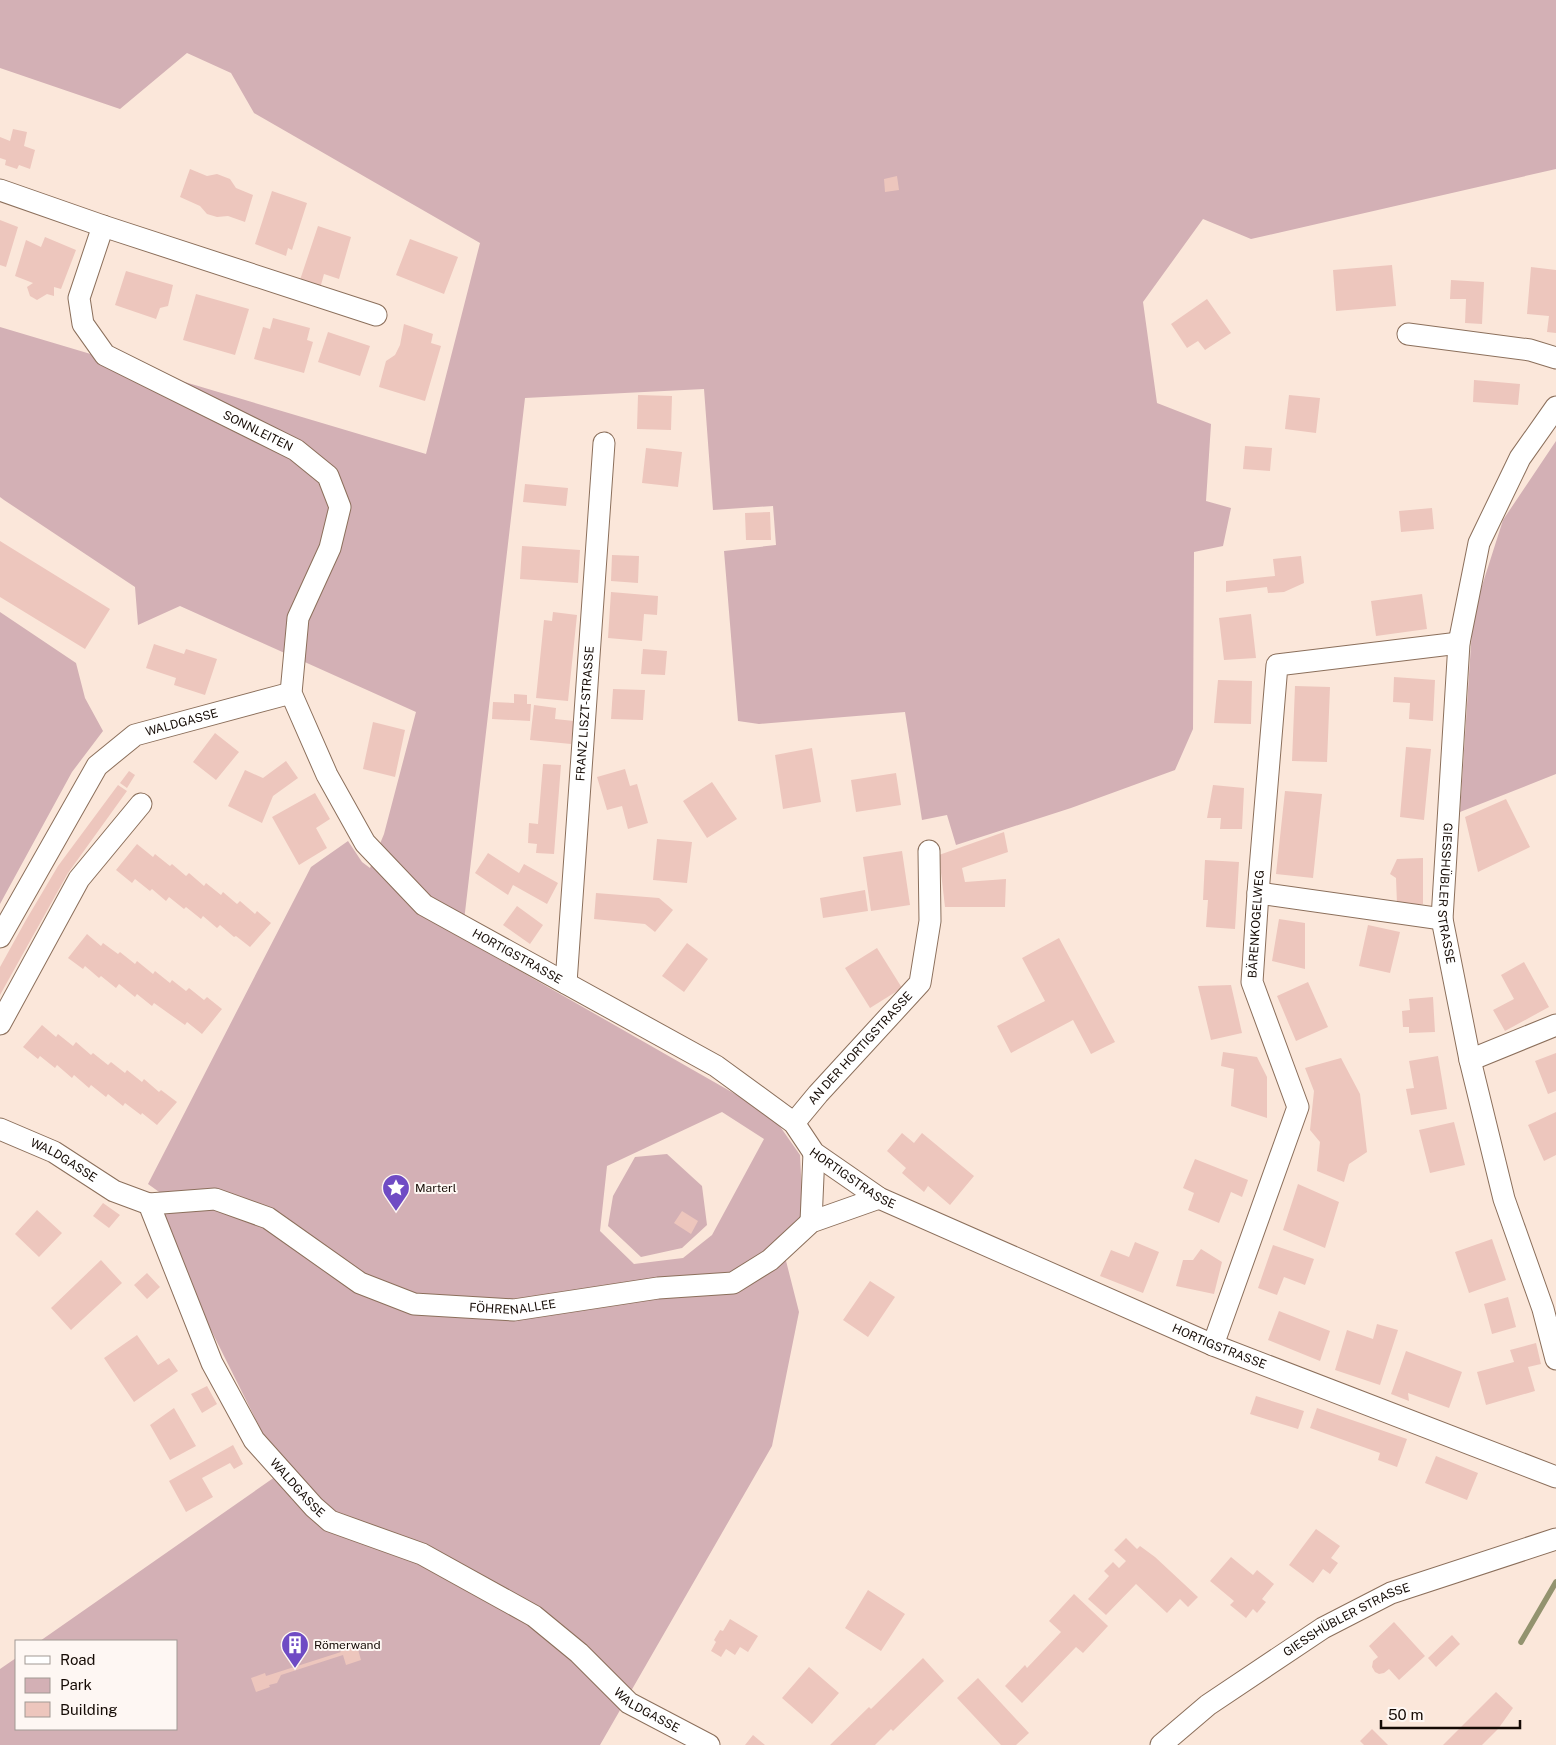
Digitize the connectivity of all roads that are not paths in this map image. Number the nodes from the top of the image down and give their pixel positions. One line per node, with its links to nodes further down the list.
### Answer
1 (0, 190): 2 (street)
2 (103, 226): 3 (street); 9 (street, SONNLEITEN)
3 (376, 315)
4 (1408, 334): 5 (street)
5 (1556, 358)
6 (1556, 407): 8 (street, GIESSHÜBLER STRASSE)
7 (604, 443): 15 (street, FRANZ LISZT-STRASSE)
8 (1459, 643): 12 (street, BÄRENKOGELWEG); 13 (street, GIESSHÜBLER STRASSE)
9 (291, 692): 14 (street, WALDGASSE); 15 (street, HORTIGSTRASSE)
10 (141, 804): 16 (street)
11 (929, 851): 19 (street, AN DER HORTIGSTRASSE)
12 (1258, 893): 13 (street); 25 (street, BÄRENKOGELWEG)
13 (1442, 919): 18 (street, GIESSHÜBLER STRASSE)
14 (0, 937)
15 (566, 984): 19 (street, HORTIGSTRASSE)
16 (0, 1024)
17 (1556, 1025): 18 (street)
18 (1470, 1060): 26 (street, GIESSHÜBLER STRASSE)
19 (794, 1124): 21 (street, HORTIGSTRASSE)
20 (0, 1129): 23 (street, WALDGASSE)
21 (814, 1153): 22 (street, HORTIGSTRASSE); 24 (street)
22 (879, 1198): 24 (street, FÖHRENALLEE); 25 (street, HORTIGSTRASSE)
23 (149, 1204): 24 (street, FÖHRENALLEE); 29 (street, WALDGASSE)
24 (811, 1222)
25 (1213, 1345): 27 (street, HORTIGSTRASSE)
26 (1556, 1359)
27 (1556, 1477)
28 (1556, 1539): 30 (street, GIESSHÜBLER STRASSE)
29 (709, 1745)
30 (1161, 1745)

